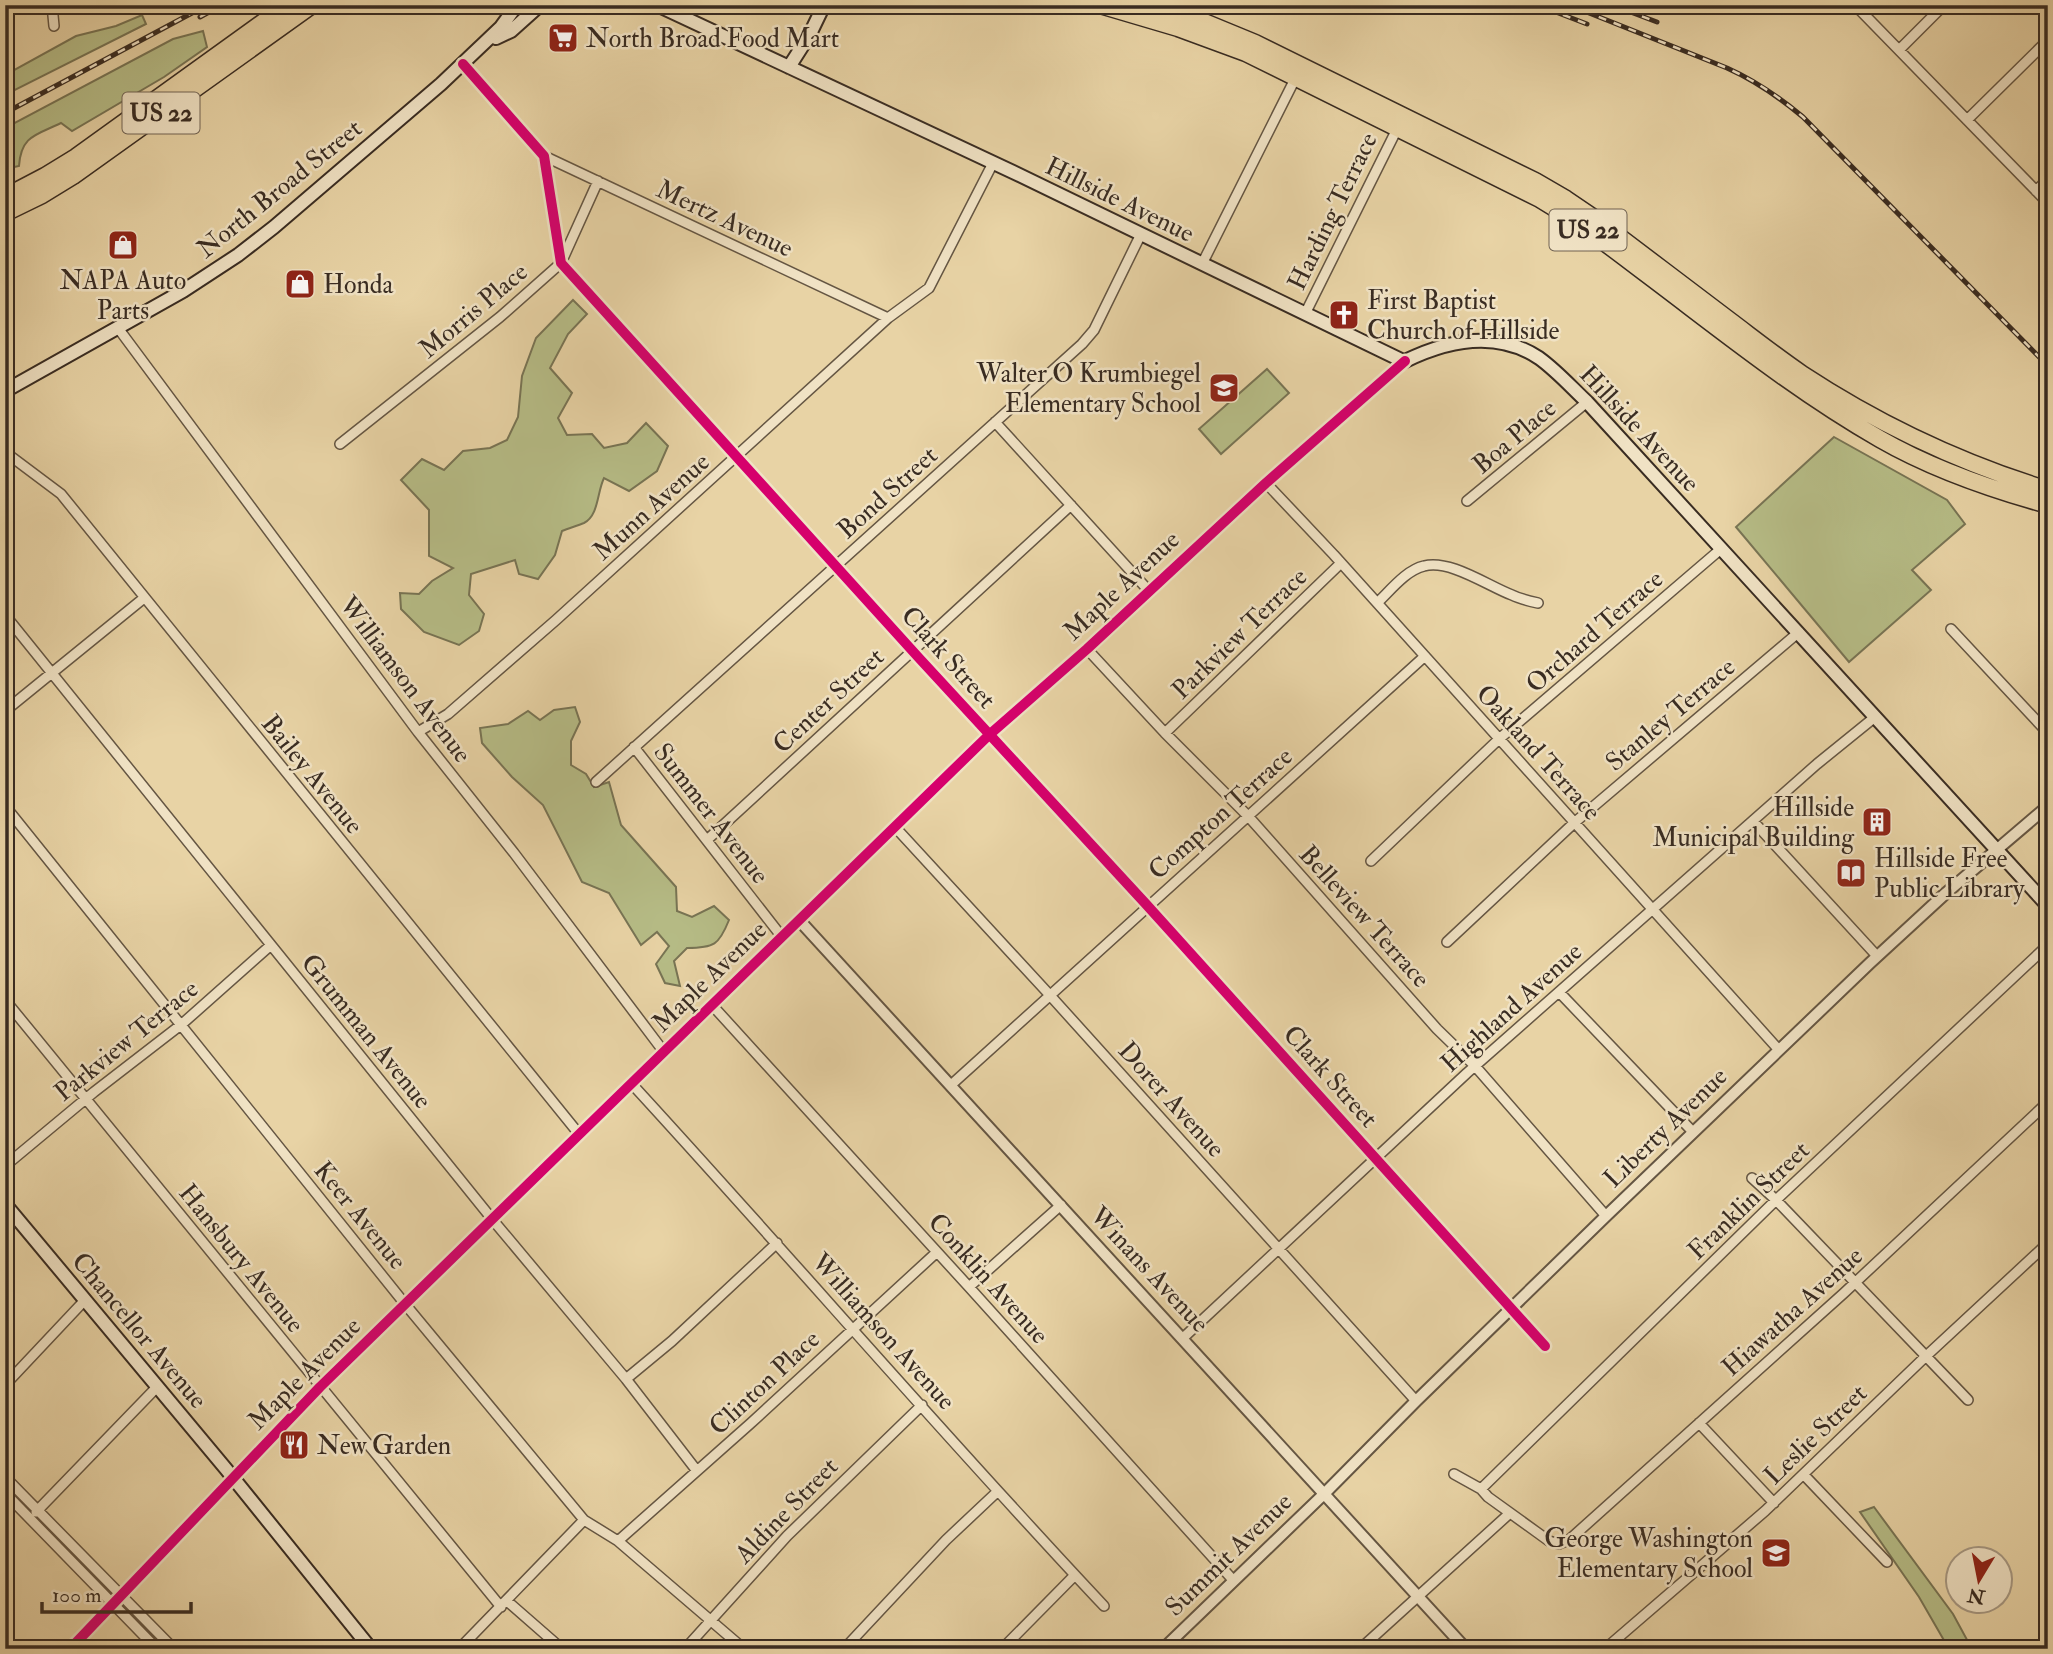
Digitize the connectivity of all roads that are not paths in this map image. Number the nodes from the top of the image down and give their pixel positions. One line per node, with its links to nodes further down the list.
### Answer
1 (52, 5): 12 (street)
2 (287, 5): 26 (highway, US 22)
3 (312, 5): 28 (highway, US 22)
4 (517, 5): 14 (main road, North Broad Street)
5 (540, 5): 14 (main road)
6 (657, 5): 17 (main road, Hillside Avenue)
7 (824, 5): 17 (main road)
8 (1100, 5): 18 (highway, US 22)
9 (1148, 5): 43 (highway, US 22)
10 (1855, 5): 15 (street)
11 (1944, 5): 15 (street)
12 (54, 26)
13 (2048, 40): 19 (street)
14 (484, 45): 16 (main road, North Broad Street)
15 (1899, 50): 19 (street)
16 (463, 64): 21 (street); 34 (main road, North Broad Street)
17 (789, 67): 22 (main road, Hillside Avenue)
18 (1296, 77): 20 (highway, US 22); 31 (street)
19 (1967, 120): 25 (street)
20 (1398, 127): 32 (street, Harding Terrace); 46 (highway, US 22)
21 (544, 156): 24 (street, Mertz Avenue); 30 (street)
22 (993, 163): 29 (main road, Hillside Avenue); 33 (street, Munn Avenue)
23 (2048, 179): 25 (street)
24 (598, 181): 30 (street, Morris Place); 33 (street, Mertz Avenue)
25 (2036, 191): 27 (street)
26 (5, 197)
27 (2048, 203)
28 (5, 213)
29 (1141, 234): 31 (main road, Hillside Avenue); 38 (street, Bond Street)
30 (561, 263): 39 (street, Morris Place); 41 (street, Clark Street)
31 (1202, 264): 32 (main road, Hillside Avenue)
32 (1305, 314): 35 (main road, Hillside Avenue)
33 (888, 318): 41 (street, Munn Avenue)
34 (118, 328): 36 (main road, North Broad Street); 63 (street, Williamson Avenue)
35 (1405, 361): 37 (main road, Hillside Avenue); 42 (street, Maple Avenue)
36 (5, 391)
37 (1587, 402): 44 (street, Boa Place); 47 (main road, Hillside Avenue)
38 (995, 422): 45 (street); 49 (street, Bond Street)
39 (340, 444)
40 (5, 452): 51 (street, Bailey Avenue)
41 (737, 457): 49 (street, Clark Street); 63 (street, Munn Avenue)
42 (1266, 484): 48 (street, Oakland Terrace); 50 (street, Maple Avenue)
43 (2048, 490)
44 (1467, 501)
45 (1070, 505): 50 (street); 58 (street, Center Street)
46 (2048, 505)
47 (1722, 548): 56 (main road, Hillside Avenue); 67 (street, Orchard Terrace)
48 (1341, 563): 52 (street, Oakland Terrace); 64 (street, Parkview Terrace)
49 (837, 566): 58 (street, Clark Street); 68 (street, Bond Street)
50 (1149, 591): 57 (street, Maple Avenue)
51 (144, 598): 60 (street); 101 (street, Bailey Avenue)
52 (1377, 603): 53 (street); 59 (street, Oakland Terrace)
53 (1538, 603)
54 (5, 615): 60 (street, Grumman Avenue)
55 (1951, 629): 65 (street)
56 (1799, 632): 62 (main road, Hillside Avenue); 74 (street, Stanley Terrace)
57 (1087, 649): 64 (street, Belleview Terrace); 66 (street, Maple Avenue)
58 (912, 650): 66 (street, Clark Street); 76 (street, Center Street)
59 (1425, 656): 67 (street, Oakland Terrace); 72 (street, Compton Terrace)
60 (53, 673): 61 (street); 85 (street, Grumman Avenue)
61 (5, 711)
62 (1875, 717): 73 (street, Highland Avenue); 77 (main road, Hillside Avenue)
63 (418, 732): 94 (street, Williamson Avenue)
64 (1165, 733): 72 (street, Belleview Terrace)
65 (2048, 733)
66 (989, 735): 75 (street, Maple Avenue); 79 (street, Clark Street)
67 (1499, 739): 74 (street, Oakland Terrace); 78 (street, Orchard Terrace)
68 (634, 747): 69 (street, Bond Street); 76 (street, Summer Avenue)
69 (596, 782)
70 (5, 806): 92 (street, Keer Avenue)
71 (2048, 806): 77 (street, Liberty Avenue)
72 (1248, 816): 79 (street, Compton Terrace); 95 (street, Belleview Terrace)
73 (1753, 821): 81 (street, Highland Avenue); 87 (street)
74 (1574, 823): 81 (street, Oakland Terrace); 84 (street, Stanley Terrace)
75 (895, 827): 82 (street, Maple Avenue); 89 (street, Dorer Avenue)
76 (707, 840): 83 (street, Summer Avenue)
77 (1995, 849): 80 (main road, Hillside Avenue); 87 (street, Liberty Avenue)
78 (1371, 861)
79 (1148, 906): 89 (street, Compton Terrace); 102 (street, Clark Street)
80 (2048, 906)
81 (1652, 910): 88 (street, Highland Avenue); 93 (street, Oakland Terrace)
82 (799, 920): 83 (street, Maple Avenue); 97 (street, Winans Avenue)
83 (782, 937): 91 (street, Maple Avenue)
84 (1447, 942)
85 (271, 945): 92 (street, Parkview Terrace); 109 (street, Grumman Avenue)
86 (2048, 945): 105 (street, Franklin Street)
87 (1877, 956): 93 (street, Liberty Avenue)
88 (1559, 992): 95 (street, Highland Avenue); 100 (street)
89 (1050, 995): 97 (street, Compton Terrace); 112 (street, Dorer Avenue)
90 (5, 1000): 98 (street, Hansbury Avenue)
91 (712, 1005): 94 (street, Maple Avenue); 113 (street, Conklin Avenue)
92 (182, 1024): 98 (street, Parkview Terrace); 117 (street, Keer Avenue)
93 (1779, 1050): 100 (street, Liberty Avenue)
94 (664, 1052): 96 (street, Maple Avenue)
95 (1475, 1066): 102 (street, Highland Avenue); 108 (street, Belleview Terrace)
96 (631, 1083): 101 (street, Maple Avenue); 110 (street, Williamson Avenue)
97 (951, 1085): 107 (street, Winans Avenue)
98 (85, 1099): 103 (street, Parkview Terrace); 126 (street, Hansbury Avenue)
99 (2048, 1102): 114 (street, Hiawatha Avenue)
100 (1693, 1132): 108 (street, Liberty Avenue)
101 (579, 1134): 109 (street, Maple Avenue)
102 (1375, 1159): 112 (street, Highland Avenue); 118 (street, Clark Street)
103 (5, 1166)
104 (1752, 1178): 105 (street)
105 (1776, 1200): 114 (street); 136 (street, Franklin Street)
106 (5, 1204): 116 (main road, Chancellor Avenue)
107 (1060, 1205): 115 (street); 120 (street, Winans Avenue)
108 (1606, 1216): 118 (street, Liberty Avenue)
109 (492, 1219): 117 (street, Maple Avenue); 123 (street, Grumman Avenue)
110 (777, 1242): 119 (street, Williamson Avenue); 123 (street)
111 (2048, 1244): 122 (street, Leslie Street)
112 (1279, 1249): 120 (street, Highland Avenue); 128 (street, Dorer Avenue)
113 (937, 1252): 115 (street, Conklin Avenue); 119 (street, Clinton Place)
114 (1856, 1282): 122 (street); 130 (street, Hiawatha Avenue)
115 (969, 1287): 148 (street, Conklin Avenue)
116 (85, 1300): 124 (street); 125 (main road, Chancellor Avenue)
117 (405, 1304): 126 (street, Maple Avenue); 144 (street, Keer Avenue)
118 (1512, 1309): 121 (street, Clark Street); 128 (street, Liberty Avenue)
119 (853, 1329): 129 (street, Williamson Avenue); 131 (street, Clinton Place)
120 (1183, 1338): 139 (street, Winans Avenue)
121 (1545, 1346)
122 (1927, 1355): 127 (street); 133 (street, Leslie Street)
123 (626, 1380): 131 (street, Grumman Avenue)
124 (5, 1385)
125 (157, 1387): 135 (main road, Chancellor Avenue); 141 (street)
126 (320, 1387): 135 (street, Maple Avenue); 152 (street, Hansbury Avenue)
127 (1968, 1400)
128 (1416, 1401): 139 (street, Liberty Avenue)
129 (922, 1405): 137 (street, Williamson Avenue); 154 (street, Aldine Street)
130 (1699, 1423): 140 (street); 142 (street, Hiawatha Avenue)
131 (697, 1471): 145 (street, Clinton Place)
132 (1454, 1474): 136 (street)
133 (1804, 1475): 140 (street, Leslie Street); 146 (street)
134 (5, 1476): 141 (street)
135 (233, 1478): 149 (street, Maple Avenue); 158 (main road, Chancellor Avenue)
136 (1481, 1489): 142 (street)
137 (998, 1490): 147 (street, Williamson Avenue); 163 (street)
138 (5, 1493): 143 (street)
139 (1325, 1493): 148 (street, Summit Avenue); 150 (street, Winans Avenue)
140 (1774, 1503): 168 (street, Leslie Street)
141 (38, 1511): 143 (street); 149 (street)
142 (1510, 1513): 150 (street)
143 (29, 1517): 151 (street)
144 (584, 1520): 145 (street, Keer Avenue); 152 (street)
145 (618, 1541): 154 (street, Keer Avenue)
146 (1887, 1562)
147 (1075, 1575): 153 (street, Williamson Avenue); 164 (street)
148 (1233, 1580): 165 (street, Summit Avenue)
149 (122, 1594): 151 (street, Maple Avenue); 157 (street)
150 (1418, 1595): 166 (street); 167 (street, Winans Avenue)
151 (113, 1603): 155 (street, Maple Avenue); 156 (street)
152 (504, 1604): 159 (street); 160 (street, Hansbury Avenue)
153 (1104, 1606)
154 (710, 1621): 161 (street, Aldine Street); 162 (street, Keer Avenue)
155 (70, 1649)
156 (157, 1649)
157 (174, 1649)
158 (371, 1649)
159 (460, 1649)
160 (562, 1649)
161 (685, 1649)
162 (744, 1649)
163 (845, 1649)
164 (1002, 1649)
165 (1163, 1649)
166 (1360, 1649)
167 (1466, 1649)
168 (1605, 1649)

